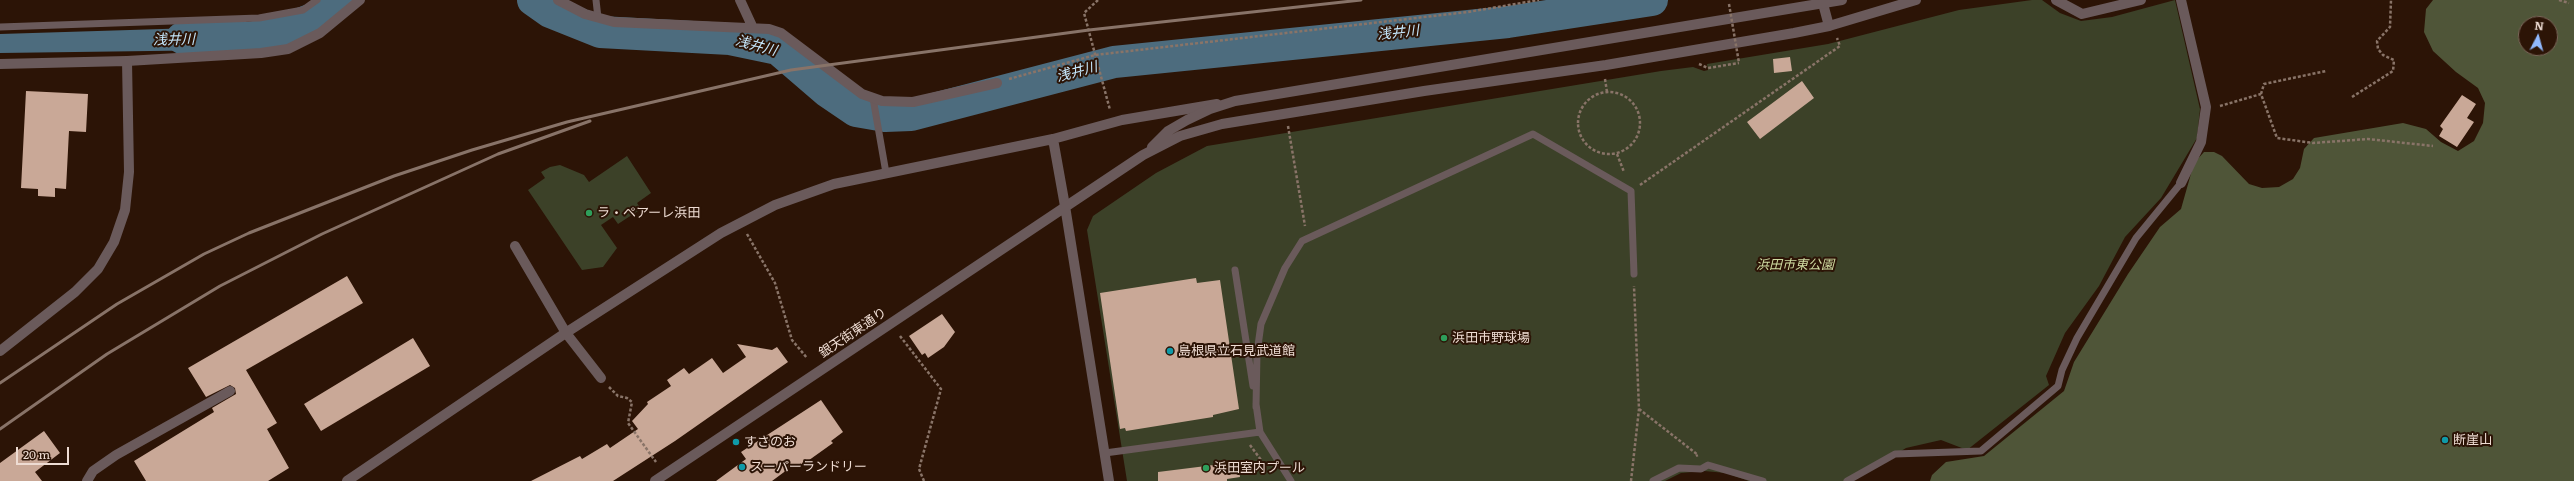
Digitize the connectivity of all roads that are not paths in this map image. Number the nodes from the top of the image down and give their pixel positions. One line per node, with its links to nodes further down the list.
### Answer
1 (316, 0): 14 (lane)
2 (360, 0): 16 (street)
3 (558, 0): 12 (street)
4 (596, 0): 12 (lane)
5 (740, 0): 15 (street)
6 (1842, 0): 11 (street)
7 (1916, 0): 13 (street)
8 (2056, 0): 9 (street)
9 (2141, 0)
10 (2181, 0): 24 (street)
11 (1822, 2): 13 (street); 19 (street)
12 (598, 18): 15 (street)
13 (1829, 26): 22 (street)
14 (0, 27)
15 (753, 28): 20 (street)
16 (127, 61): 17 (street); 30 (street)
17 (0, 64)
18 (996, 83): 20 (street)
19 (1235, 100): 21 (street); 22 (street)
20 (873, 101): 23 (lane)
21 (1053, 139): 23 (street); 25 (street)
22 (1143, 155): 25 (street, 銀天街東通り)
23 (886, 173): 29 (street)
24 (2181, 183): 43 (lane)
25 (1065, 206): 35 (street); 38 (street, 銀天街東通り)
26 (515, 246): 29 (street)
27 (1235, 270): 33 (lane)
28 (1634, 274): 33 (lane)
29 (566, 333): 31 (street); 37 (street)
30 (0, 351)
31 (601, 378)
32 (230, 391): 36 (street)
33 (1256, 407): 34 (lane)
34 (1260, 432): 35 (lane); 40 (lane)
35 (1105, 453): 39 (street)
36 (87, 481)
37 (347, 481)
38 (655, 481)
39 (1109, 481)
40 (1291, 481)
41 (1653, 481): 42 (lane)
42 (1763, 481)
43 (1847, 481)

